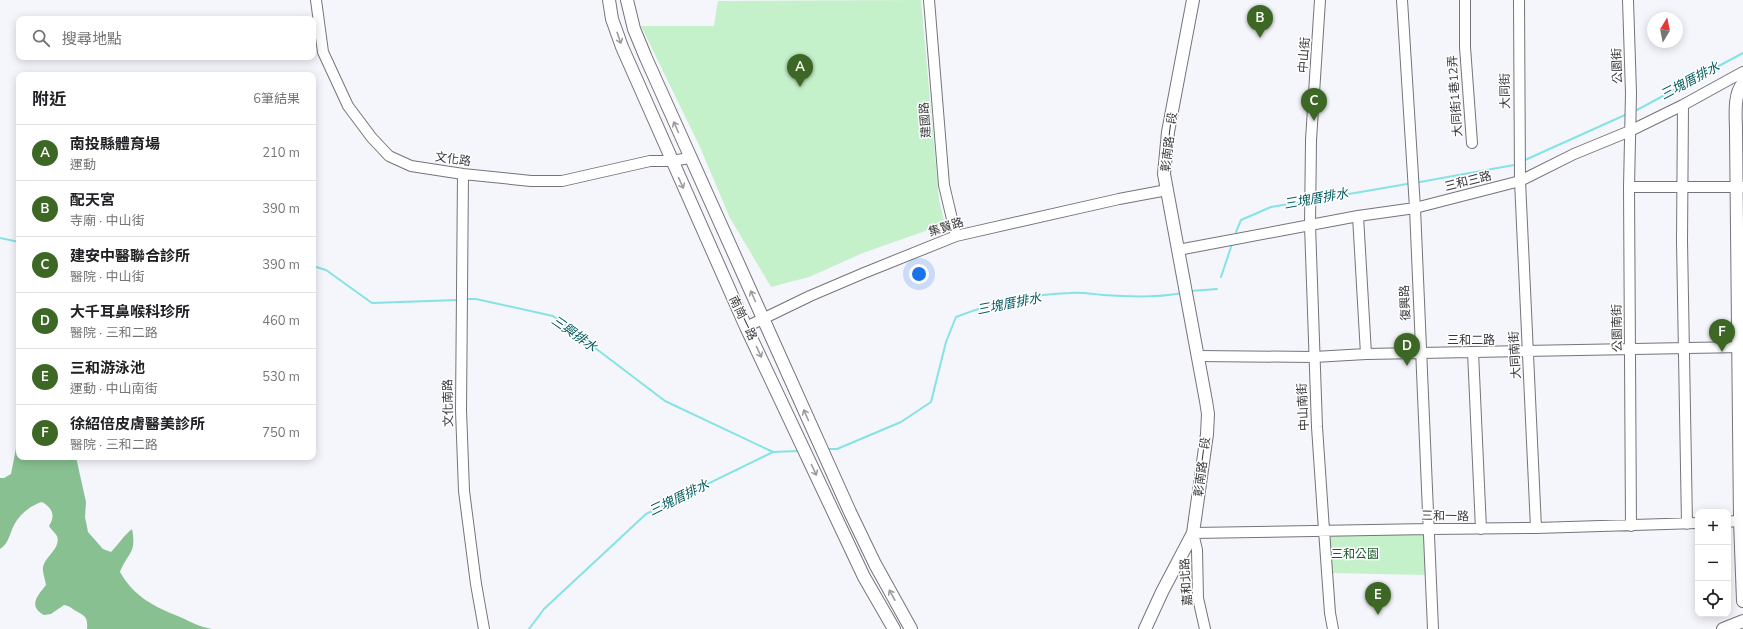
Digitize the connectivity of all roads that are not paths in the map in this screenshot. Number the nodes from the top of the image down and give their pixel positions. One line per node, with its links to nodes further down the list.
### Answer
1 (316, 0): 19 (street, 文化路)
2 (609, 0): 18 (main road, 南崗一路, one-way to 18)
3 (627, 0): 17 (main road, 南崗一路, one-way to 3)
4 (929, 0): 29 (street, 建國路)
5 (1193, 0): 25 (main road, 彰南路一段)
6 (1320, 0): 24 (street, 中山街)
7 (1402, 0): 26 (street, 復興路)
8 (1464, 0): 16 (street, 大同街1巷12弄)
9 (1519, 0): 20 (street, 大同街)
10 (1628, 0): 14 (street, 公園街)
11 (1743, 72): 13 (street, 三和三路)
12 (1743, 83): 15 (main road)
13 (1683, 105): 14 (street, 三和三路); 21 (street)
14 (1630, 131): 20 (street, 三和三路); 22 (street, 公園南街)
15 (1740, 131): 23 (main road)
16 (1472, 143)
17 (690, 158): 18 (street, 文化路); 31 (main road, 南崗一路, one-way to 17)
18 (672, 161): 19 (street, 文化路); 32 (main road, 南崗一路, one-way to 32)
19 (463, 174): 54 (street, 文化南路)
20 (1520, 181): 26 (street, 三和三路); 37 (street, 大同南街)
21 (1682, 186): 22 (street); 23 (street); 33 (street)
22 (1629, 187): 35 (street, 公園南街)
23 (1740, 187): 34 (main road)
24 (1311, 188): 28 (street, 中山南街)
25 (1167, 190): 29 (street, 集賢路); 30 (main road, 彰南路一段)
26 (1415, 208): 27 (street, 三和三路); 38 (street, 復興路)
27 (1358, 216): 28 (street, 三和三路); 39 (street)
28 (1310, 225): 30 (street, 三和三路); 41 (street, 中山南街)
29 (956, 236): 31 (street, 集賢路)
30 (1178, 250): 40 (main road, 彰南路一段)
31 (763, 319): 32 (street, 集賢路); 56 (main road, 南崗一路, one-way to 31)
32 (746, 327): 55 (main road, 南崗一路, one-way to 55)
33 (1685, 348): 34 (street, 三和二路); 35 (street, 三和二路); 45 (street)
34 (1741, 348): 42 (main road)
35 (1631, 349): 37 (street, 三和二路); 46 (street, 公園南街)
36 (1473, 352): 37 (street, 三和二路); 38 (street, 三和二路); 49 (street)
37 (1528, 352): 47 (street, 大同南街)
38 (1420, 353): 39 (street, 三和二路); 48 (street, 復興路)
39 (1366, 354): 41 (street, 三和二路)
40 (1198, 356): 41 (street, 三和二路); 51 (main road, 彰南路一段)
41 (1314, 358): 50 (street, 中山南街)
42 (1741, 459): 43 (main road)
43 (1737, 521): 52 (main road)
44 (1695, 523): 45 (street, 三和一路)
45 (1687, 524): 46 (street, 三和一路)
46 (1631, 526): 47 (street, 三和一路)
47 (1536, 528): 49 (street, 三和一路)
48 (1429, 529): 49 (street, 三和一路); 50 (street, 三和一路); 60 (street, 復興路)
49 (1481, 529)
50 (1324, 530): 51 (street, 三和一路); 59 (street, 中山南街)
51 (1193, 533): 57 (main road, 彰南路一段); 58 (street, 嘉和北路)
52 (1743, 601)
53 (1743, 621): 61 (main road)
54 (484, 629)
55 (894, 629)
56 (911, 629)
57 (1145, 629)
58 (1205, 629)
59 (1333, 629)
60 (1433, 629)
61 (1723, 629)

